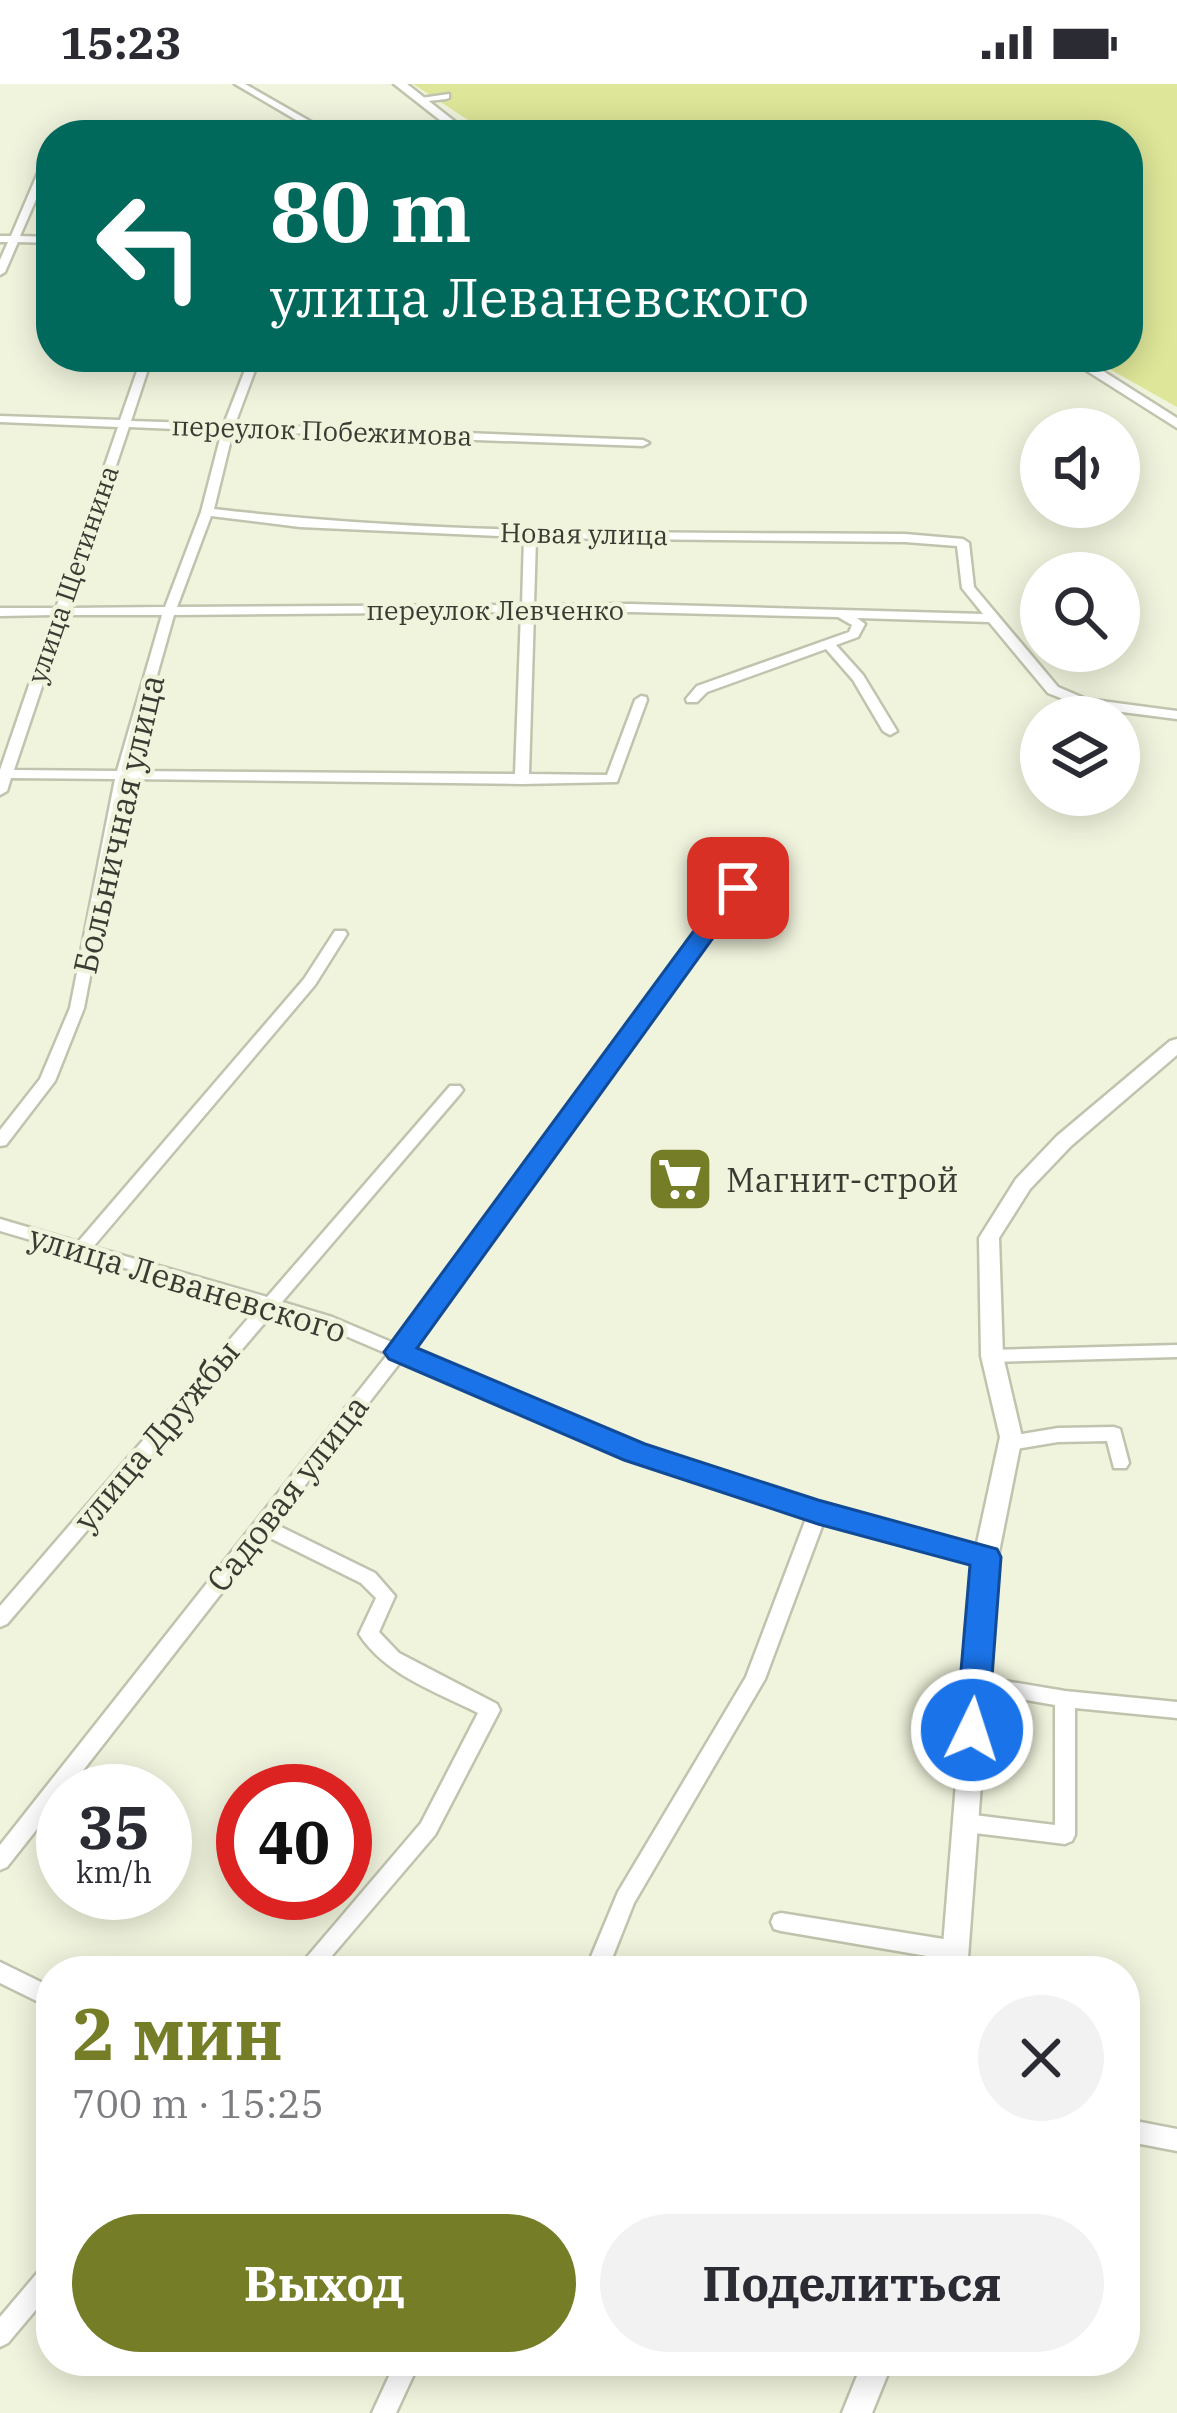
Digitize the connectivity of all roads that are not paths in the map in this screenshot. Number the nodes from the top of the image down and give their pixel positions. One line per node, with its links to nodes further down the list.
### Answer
1 (239, 84): 5 (street)
2 (400, 84): 4 (street)
3 (446, 96): 4 (street)
4 (419, 99): 6 (street)
5 (303, 120)
6 (446, 120)
7 (36, 189): 9 (street)
8 (0, 239): 9 (street)
9 (15, 239): 10 (street); 11 (street)
10 (36, 240)
11 (0, 272)
12 (141, 372): 16 (street, улица Щетинина)
13 (249, 372): 18 (street, Больничная улица)
14 (1096, 372): 17 (street)
15 (0, 419): 16 (street, переулок Побежимова)
16 (122, 424): 18 (street, переулок Побежимова); 25 (street, улица Щетинина)
17 (1177, 424)
18 (229, 425): 19 (street, переулок Побежимова); 20 (street, Больничная улица)
19 (643, 443)
20 (207, 512): 21 (street, Новая улица); 24 (street, Больничная улица)
21 (530, 534): 22 (street); 28 (street, Новая улица)
22 (529, 609): 24 (street, переулок Левченко); 26 (street, переулок Левченко); 37 (street)
23 (0, 612): 25 (street, переулок Левченко)
24 (169, 612): 25 (street, переулок Левченко); 36 (street, Больничная улица)
25 (58, 613): 35 (street, улица Щетинина)
26 (841, 615): 27 (street, переулок Левченко); 29 (street)
27 (917, 615): 28 (street, переулок Левченко); 29 (street)
28 (989, 618): 33 (street)
29 (854, 634): 30 (street)
30 (830, 646): 31 (street); 34 (street)
31 (692, 699)
32 (641, 700): 37 (street)
33 (1177, 715)
34 (890, 731)
35 (3, 774): 36 (street); 38 (street, улица Щетинина)
36 (122, 777): 37 (street); 43 (street, Больничная улица)
37 (522, 780)
38 (0, 791)
39 (738, 888): 48 (street, Садовая улица)
40 (340, 934): 45 (street)
41 (1177, 1045): 49 (street)
42 (455, 1090): 46 (street, улица Дружбы)
43 (0, 1142)
44 (0, 1225): 45 (street, улица Леваневского)
45 (80, 1251): 46 (street, улица Леваневского)
46 (268, 1304): 48 (street, улица Леваневского); 55 (street, улица Дружбы)
47 (1177, 1351): 49 (street)
48 (399, 1352): 52 (street, улица Леваневского); 53 (street, Садовая улица)
49 (992, 1356): 50 (street)
50 (1010, 1443): 51 (street); 54 (street)
51 (1120, 1463)
52 (818, 1512): 54 (street, улица Леваневского); 63 (street)
53 (261, 1525): 60 (street, Садовая улица); 62 (street)
54 (986, 1557): 56 (street)
55 (0, 1619)
56 (975, 1684): 57 (street); 59 (street)
57 (1065, 1699): 58 (street); 59 (street)
58 (1177, 1710)
59 (966, 1823): 65 (street)
60 (0, 1862)
61 (781, 1922): 64 (street)
62 (320, 1956)
63 (602, 1956)
64 (933, 1956)
65 (955, 1956)
66 (0, 1972): 67 (street)
67 (36, 1990)
68 (1140, 2133): 69 (street)
69 (1177, 2140)
70 (36, 2292): 71 (street)
71 (0, 2335)
72 (401, 2376): 74 (street)
73 (872, 2376): 75 (street)
74 (384, 2413)
75 (857, 2413)

